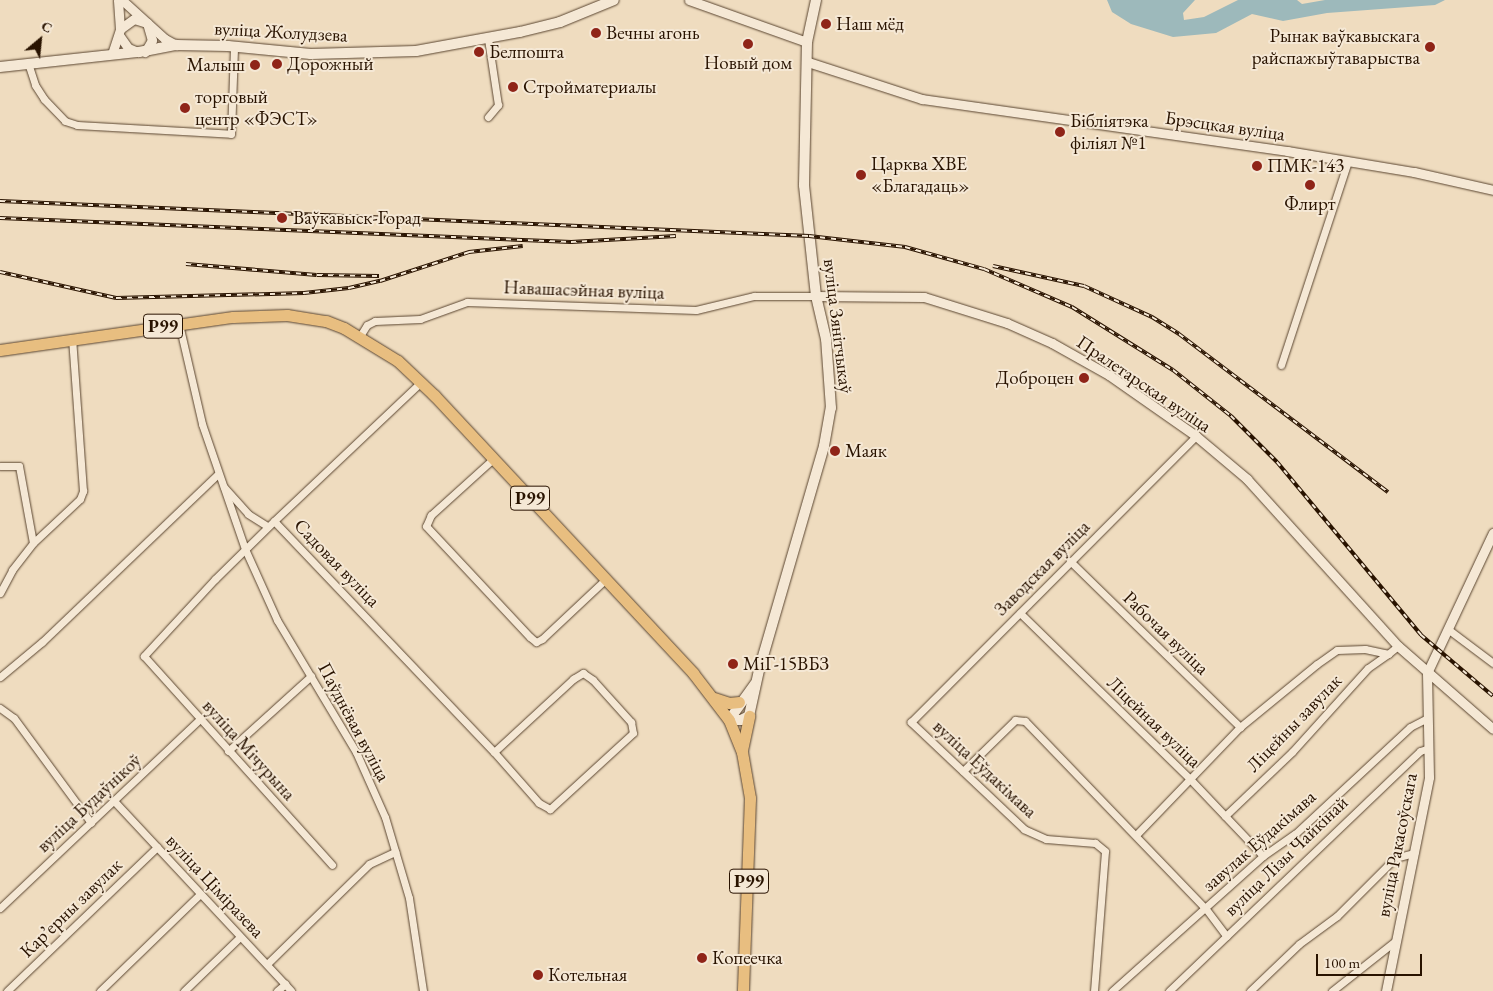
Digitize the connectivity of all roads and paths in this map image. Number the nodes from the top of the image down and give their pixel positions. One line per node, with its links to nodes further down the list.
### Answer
1 (120, 0): 5 (street); 6 (street)
2 (614, 0): 7 (main road, вуліца Жолудзева)
3 (689, 0): 8 (street)
4 (816, 0): 8 (main road, вуліца Зянітчыкаў)
5 (147, 23): 6 (street); 9 (street); 11 (street)
6 (119, 32): 11 (street); 12 (street)
7 (488, 39): 10 (main road, вуліца Жолудзева); 16 (street)
8 (807, 42): 13 (main road, вуліца Зянітчыкаў)
9 (176, 45): 10 (main road, вуліца Жолудзева); 11 (main road, вуліца Жолудзева)
10 (234, 46): 14 (street)
11 (142, 52): 12 (main road, вуліца Жолудзева)
12 (112, 54): 14 (main road, вуліца Жолудзева)
13 (808, 62): 17 (street, Брэсцкая вуліца); 19 (main road, вуліца Зянітчыкаў)
14 (29, 66): 15 (main road, вуліца Жолудзева)
15 (0, 67)
16 (488, 117)
17 (1348, 161): 18 (street, Брэсцкая вуліца); 24 (street)
18 (1493, 190)
19 (816, 296): 21 (street, Навашасэйная вуліца); 26 (street, Пралетарская вуліца); 47 (main road, вуліца Зянітчыкаў)
20 (179, 324): 21 (main road, Р99); 22 (main road, Р99); 29 (street, Паўднёвая вуліца)
21 (360, 336): 25 (main road, Р99)
22 (72, 339): 23 (main road, Р99); 34 (street)
23 (0, 350)
24 (1281, 365)
25 (421, 382): 27 (main road, Р99); 31 (street, Садовая вуліца)
26 (1196, 436): 36 (street, Заводская вуліца); 41 (street, Пралетарская вуліца)
27 (493, 459): 37 (main road, Р99); 37 (street)
28 (0, 466): 34 (street)
29 (218, 474): 30 (street, Паўднёвая вуліца); 46 (street)
30 (222, 485): 32 (street); 35 (street, Паўднёвая вуліца)
31 (274, 521): 32 (street); 60 (street, Садовая вуліца)
32 (267, 526): 35 (street)
33 (1492, 539): 40 (street)
34 (33, 543): 38 (street)
35 (245, 549): 45 (street, Паўднёвая вуліца); 53 (street, вуліца Мічурына)
36 (1070, 561): 39 (street, Заводская вуліца); 56 (street, Рабочая вуліца)
37 (606, 579): 48 (main road, Р99)
38 (0, 593)
39 (1020, 613): 55 (street, Заводская вуліца); 63 (street, Ліцейная вуліца)
40 (1449, 630): 43 (street); 44 (street)
41 (1398, 646): 42 (street); 44 (street, Пралетарская вуліца)
42 (1388, 654): 56 (street); 65 (street, Ліцейны завулак)
43 (1493, 663)
44 (1427, 673): 52 (street, вуліца Ракасоўскага); 57 (street, Пралетарская вуліца)
45 (311, 676): 59 (street); 69 (street, Паўднёвая вуліца)
46 (0, 677)
47 (755, 684): 49 (main road); 51 (main road, вуліца Зянітчыкаў)
48 (714, 698): 49 (main road); 54 (main road, Р99)
49 (739, 702): 54 (main road)
50 (0, 708): 66 (street)
51 (749, 716): 54 (main road); 61 (main road)
52 (1428, 718): 58 (street, вуліца Ракасоўскага); 71 (street, завулак Еўдакімава)
53 (199, 720): 59 (street, вуліца Мічурына); 64 (street, вуліца Будаўнікоў)
54 (729, 720): 61 (main road, Р99)
55 (910, 722): 62 (street, вуліца Еўдакімава)
56 (1240, 727): 63 (street)
57 (1493, 728)
58 (1429, 748): 70 (street, вуліца Ракасоўскага); 76 (street, вуліца Лізы Чайкінай)
59 (228, 752): 72 (street, вуліца Мічурына)
60 (494, 752): 60 (street, Садовая вуліца)
61 (742, 752): 87 (main road, Р99)
62 (963, 771): 67 (street); 88 (street, вуліца Еўдакімава)
63 (1190, 779): 65 (street, Ліцейная вуліца); 67 (street)
64 (115, 802): 66 (street, вуліца Будаўнікоў); 68 (street, вуліца Ціміразева)
65 (1225, 816): 71 (street, Ліцейная вуліца)
66 (91, 823): 74 (street, вуліца Будаўнікоў)
67 (1136, 835): 75 (street)
68 (157, 847): 73 (street, вуліца Ціміразева); 81 (street, Карʼерны завулак)
69 (395, 852): 79 (street); 86 (street, Паўднёвая вуліца)
70 (1414, 853): 78 (street, вуліца Ракасоўскага); 91 (street)
71 (1263, 856): 75 (street, завулак Еўдакімава)
72 (332, 865)
73 (199, 895): 77 (street, вуліца Ціміразева); 82 (street)
74 (0, 908)
75 (1206, 909): 76 (street); 89 (street, завулак Еўдакімава)
76 (1226, 936): 90 (street, вуліца Лізы Чайкінай)
77 (240, 937): 79 (street, вуліца Ціміразева); 83 (street)
78 (1394, 942): 92 (street); 93 (street, вуліца Ракасоўскага)
79 (267, 964): 80 (street, вуліца Ціміразева)
80 (285, 984): 84 (street); 85 (street, вуліца Ціміразева)
81 (7, 991)
82 (100, 991)
83 (184, 991)
84 (277, 991)
85 (291, 991)
86 (424, 991)
87 (743, 991)
88 (1094, 991)
89 (1112, 991)
90 (1169, 991)
91 (1250, 991)
92 (1332, 991)
93 (1386, 991)

